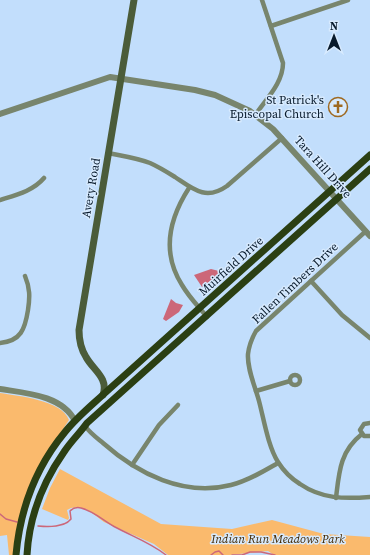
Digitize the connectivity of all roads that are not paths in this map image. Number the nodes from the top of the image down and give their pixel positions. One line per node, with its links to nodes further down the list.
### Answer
1 (134, 0): 5 (main road, Avery Road)
2 (262, 0): 4 (street)
3 (348, 0): 4 (street)
4 (270, 26): 7 (street)
5 (121, 78): 6 (street, Tara Hill Drive); 7 (street, Tara Hill Drive); 9 (main road, Avery Road)
6 (0, 114)
7 (256, 114): 8 (street, Tara Hill Drive)
8 (282, 138): 13 (street); 14 (street, Tara Hill Drive)
9 (108, 153): 13 (street); 24 (main road, Avery Road)
10 (370, 155): 14 (main road, Muirfield Drive)
11 (370, 169): 15 (main road, Muirfield Drive)
12 (44, 178): 16 (street)
13 (189, 188): 20 (street)
14 (330, 192): 15 (street, Tara Hill Drive); 20 (main road, Muirfield Drive)
15 (337, 199): 17 (street, Tara Hill Drive); 21 (main road, Muirfield Drive)
16 (0, 200)
17 (368, 234): 19 (street, Fallen Timbers Drive)
18 (26, 276): 23 (street)
19 (311, 281): 22 (street); 28 (street, Fallen Timbers Drive)
20 (200, 309): 21 (street); 26 (main road, Muirfield Drive)
21 (206, 316): 33 (main road, Muirfield Drive)
22 (370, 338)
23 (0, 343)
24 (100, 375): 26 (main road, Avery Road); 29 (main road)
25 (290, 382): 28 (street)
26 (113, 386): 29 (main road, Muirfield Drive); 38 (main road)
27 (0, 389): 31 (street)
28 (256, 391): 36 (street, Fallen Timbers Drive)
29 (105, 393): 31 (main road, Muirfield Drive)
30 (178, 405): 37 (street)
31 (75, 421): 38 (main road); 42 (main road)
32 (370, 423): 34 (street)
33 (85, 426): 37 (street); 41 (main road, Muirfield Drive)
34 (362, 434): 35 (street); 39 (street)
35 (370, 436)
36 (278, 462): 37 (street); 39 (street, Fallen Timbers Drive)
37 (132, 465)
38 (47, 472): 41 (main road)
39 (336, 498): 40 (street, Fallen Timbers Drive)
40 (370, 498)
41 (32, 520): 43 (main road)
42 (16, 555)
43 (27, 555)

